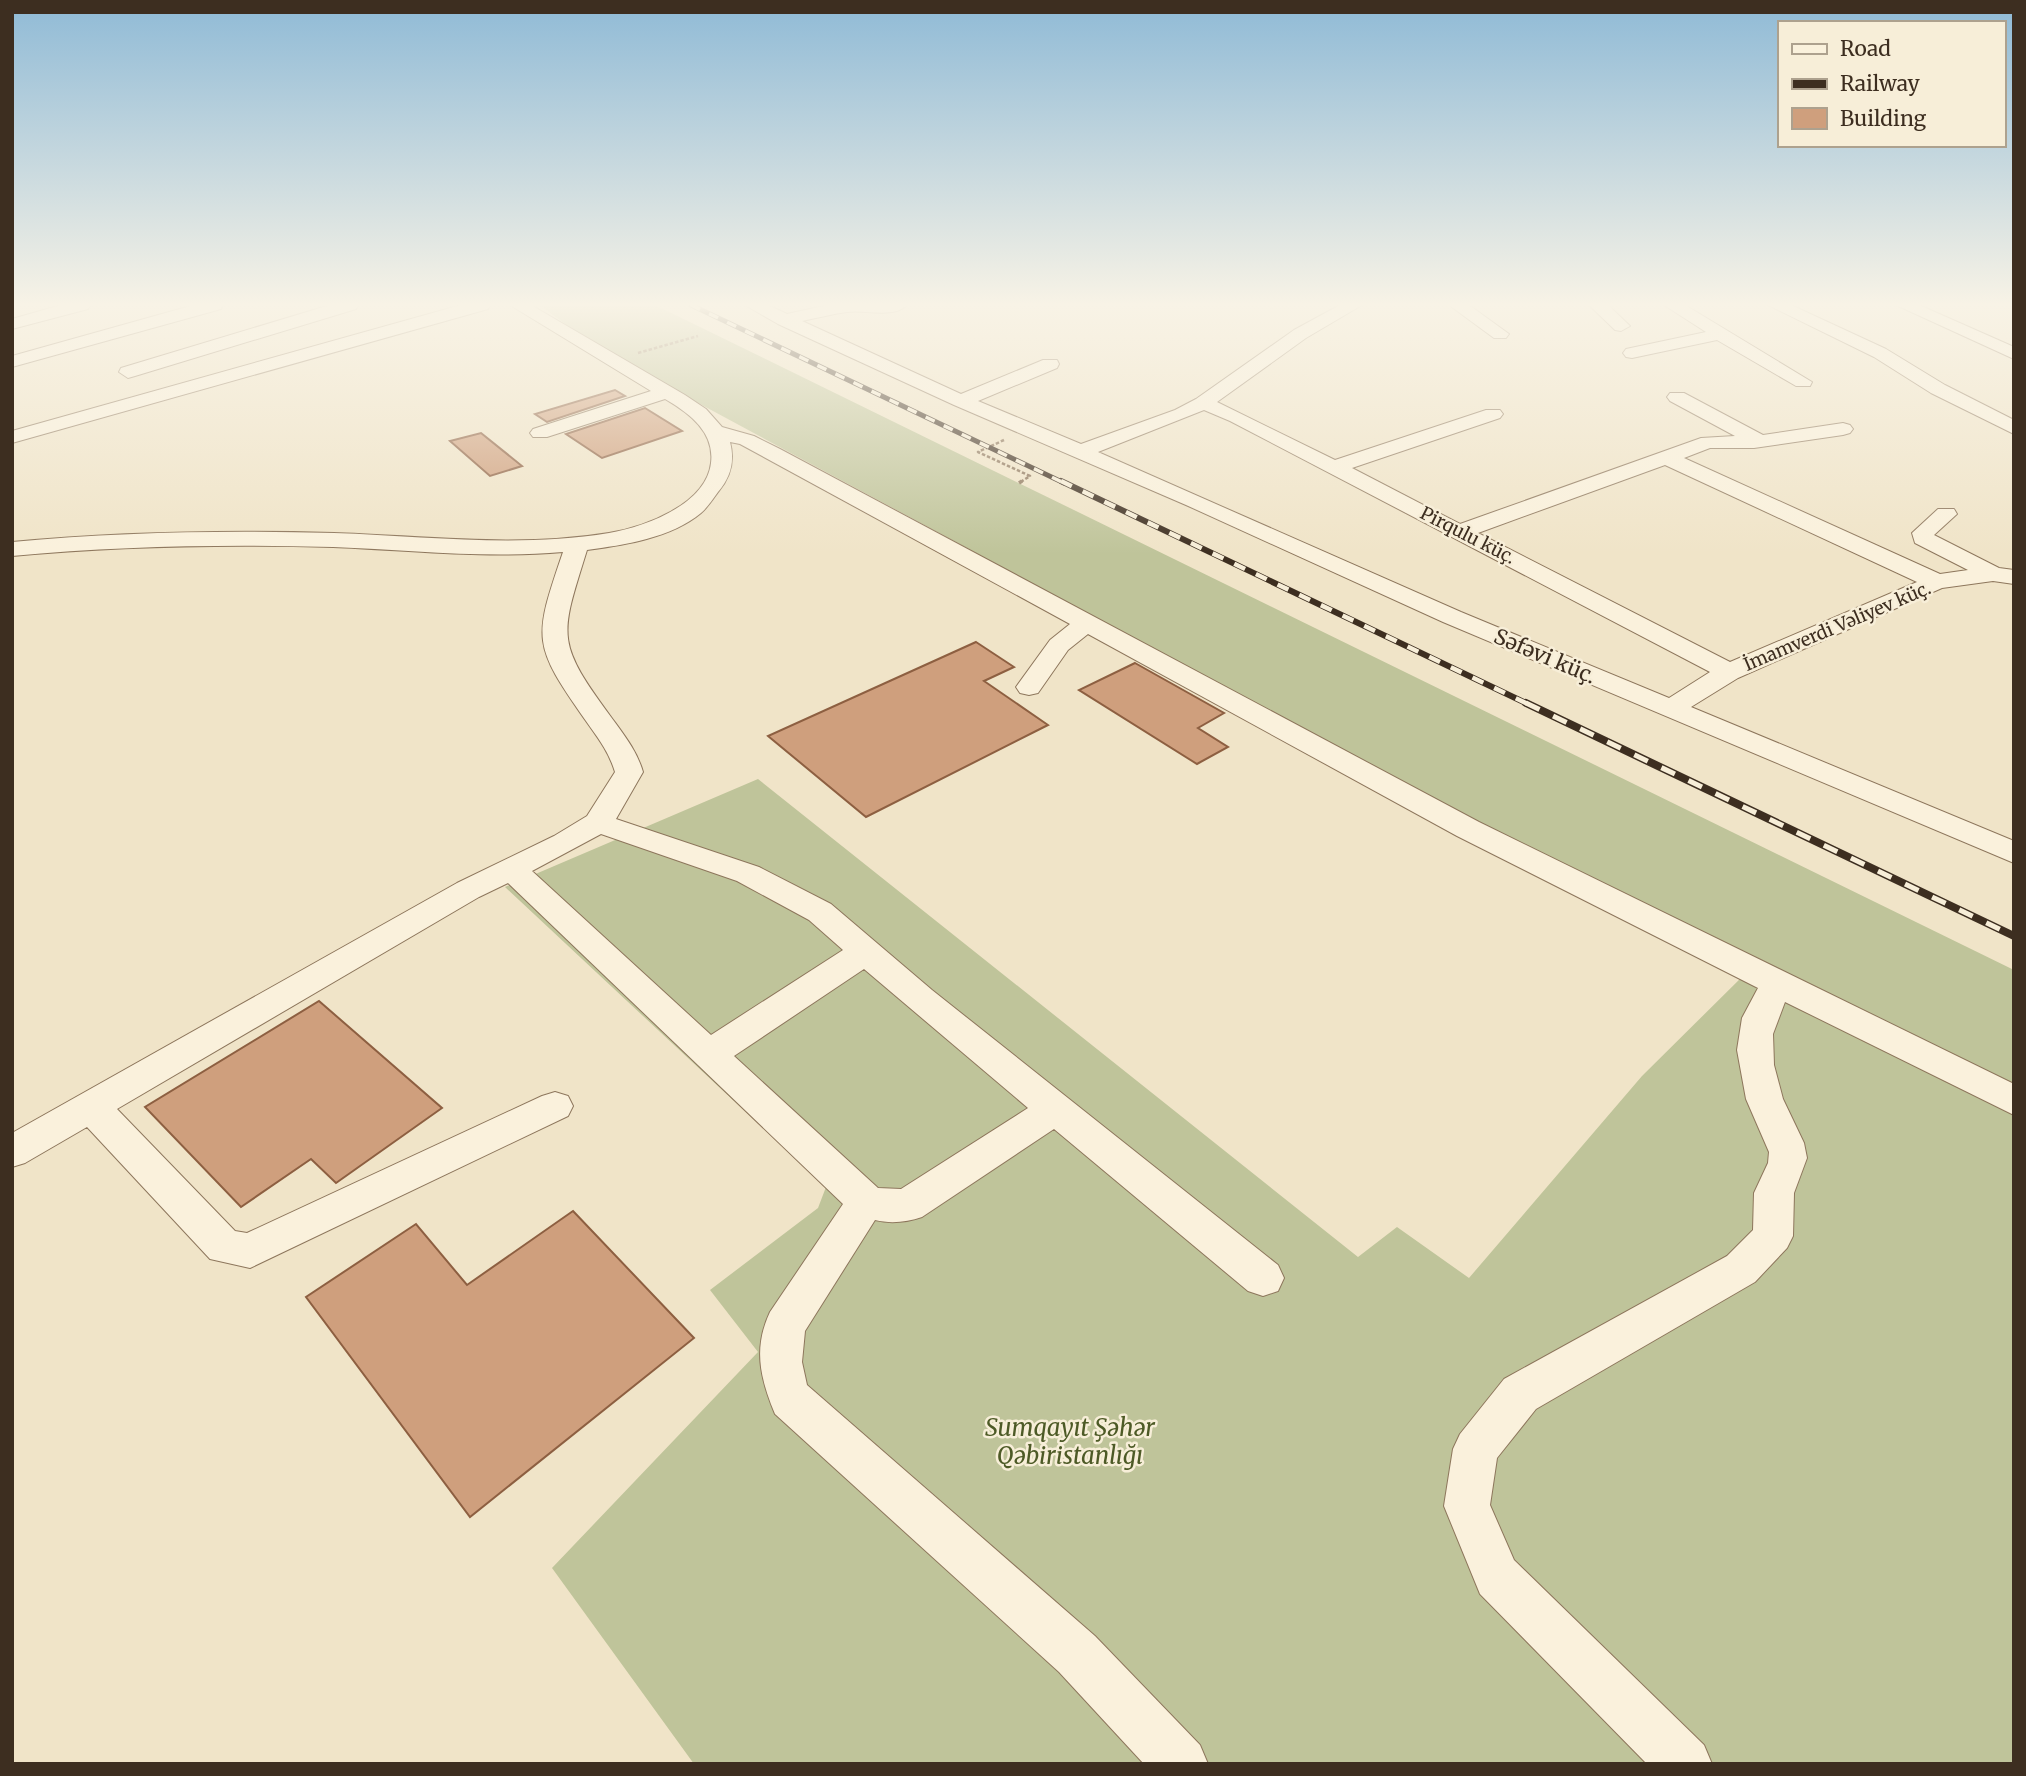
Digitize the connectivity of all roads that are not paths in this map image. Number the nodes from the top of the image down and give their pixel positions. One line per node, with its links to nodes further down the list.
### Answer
1 (188, 388): 16 (street)
2 (657, 388): 7 (street)
3 (932, 388): 9 (street, Səfəvi küç.)
4 (993, 388): 9 (street)
5 (1224, 388): 10 (street)
6 (1937, 388): 12 (street)
7 (666, 393): 14 (street); 15 (street)
8 (1677, 397): 17 (street)
9 (961, 401): 18 (street, Səfəvi küç.)
10 (1203, 403): 18 (street); 20 (street, Pirqulu küç.)
11 (1493, 414): 20 (street)
12 (2014, 428)
13 (1843, 429): 17 (street)
14 (715, 431): 23 (street); 27 (street)
15 (540, 433)
16 (12, 437)
17 (1760, 441): 19 (street)
18 (1080, 452): 30 (street, Səfəvi küç.)
19 (1665, 457): 22 (street); 26 (street)
20 (1334, 467): 22 (street, Pirqulu küç.)
21 (1946, 514): 25 (street)
22 (1461, 531): 28 (street, Pirqulu küç.)
23 (577, 544): 24 (street); 31 (street)
24 (12, 549)
25 (2003, 575): 26 (street, İmamverdi Vəliyev küç.)
26 (1937, 582): 28 (street, İmamverdi Vəliyev küç.)
27 (1088, 622): 29 (street); 35 (street)
28 (1729, 672): 30 (street, İmamverdi Vəliyev küç.)
29 (1029, 687)
30 (1670, 709): 32 (street, Səfəvi küç.)
31 (598, 823): 33 (street); 34 (street)
32 (2014, 853)
33 (511, 869): 36 (street); 38 (street)
34 (865, 952): 36 (street); 40 (street)
35 (1778, 985): 37 (street); 45 (street)
36 (709, 1055): 42 (street)
37 (2014, 1101)
38 (91, 1106): 39 (street); 41 (street)
39 (555, 1106)
40 (1055, 1109): 42 (street); 43 (street)
41 (12, 1152)
42 (866, 1201): 44 (street)
43 (1263, 1278)
44 (1181, 1764)
45 (1685, 1764)

